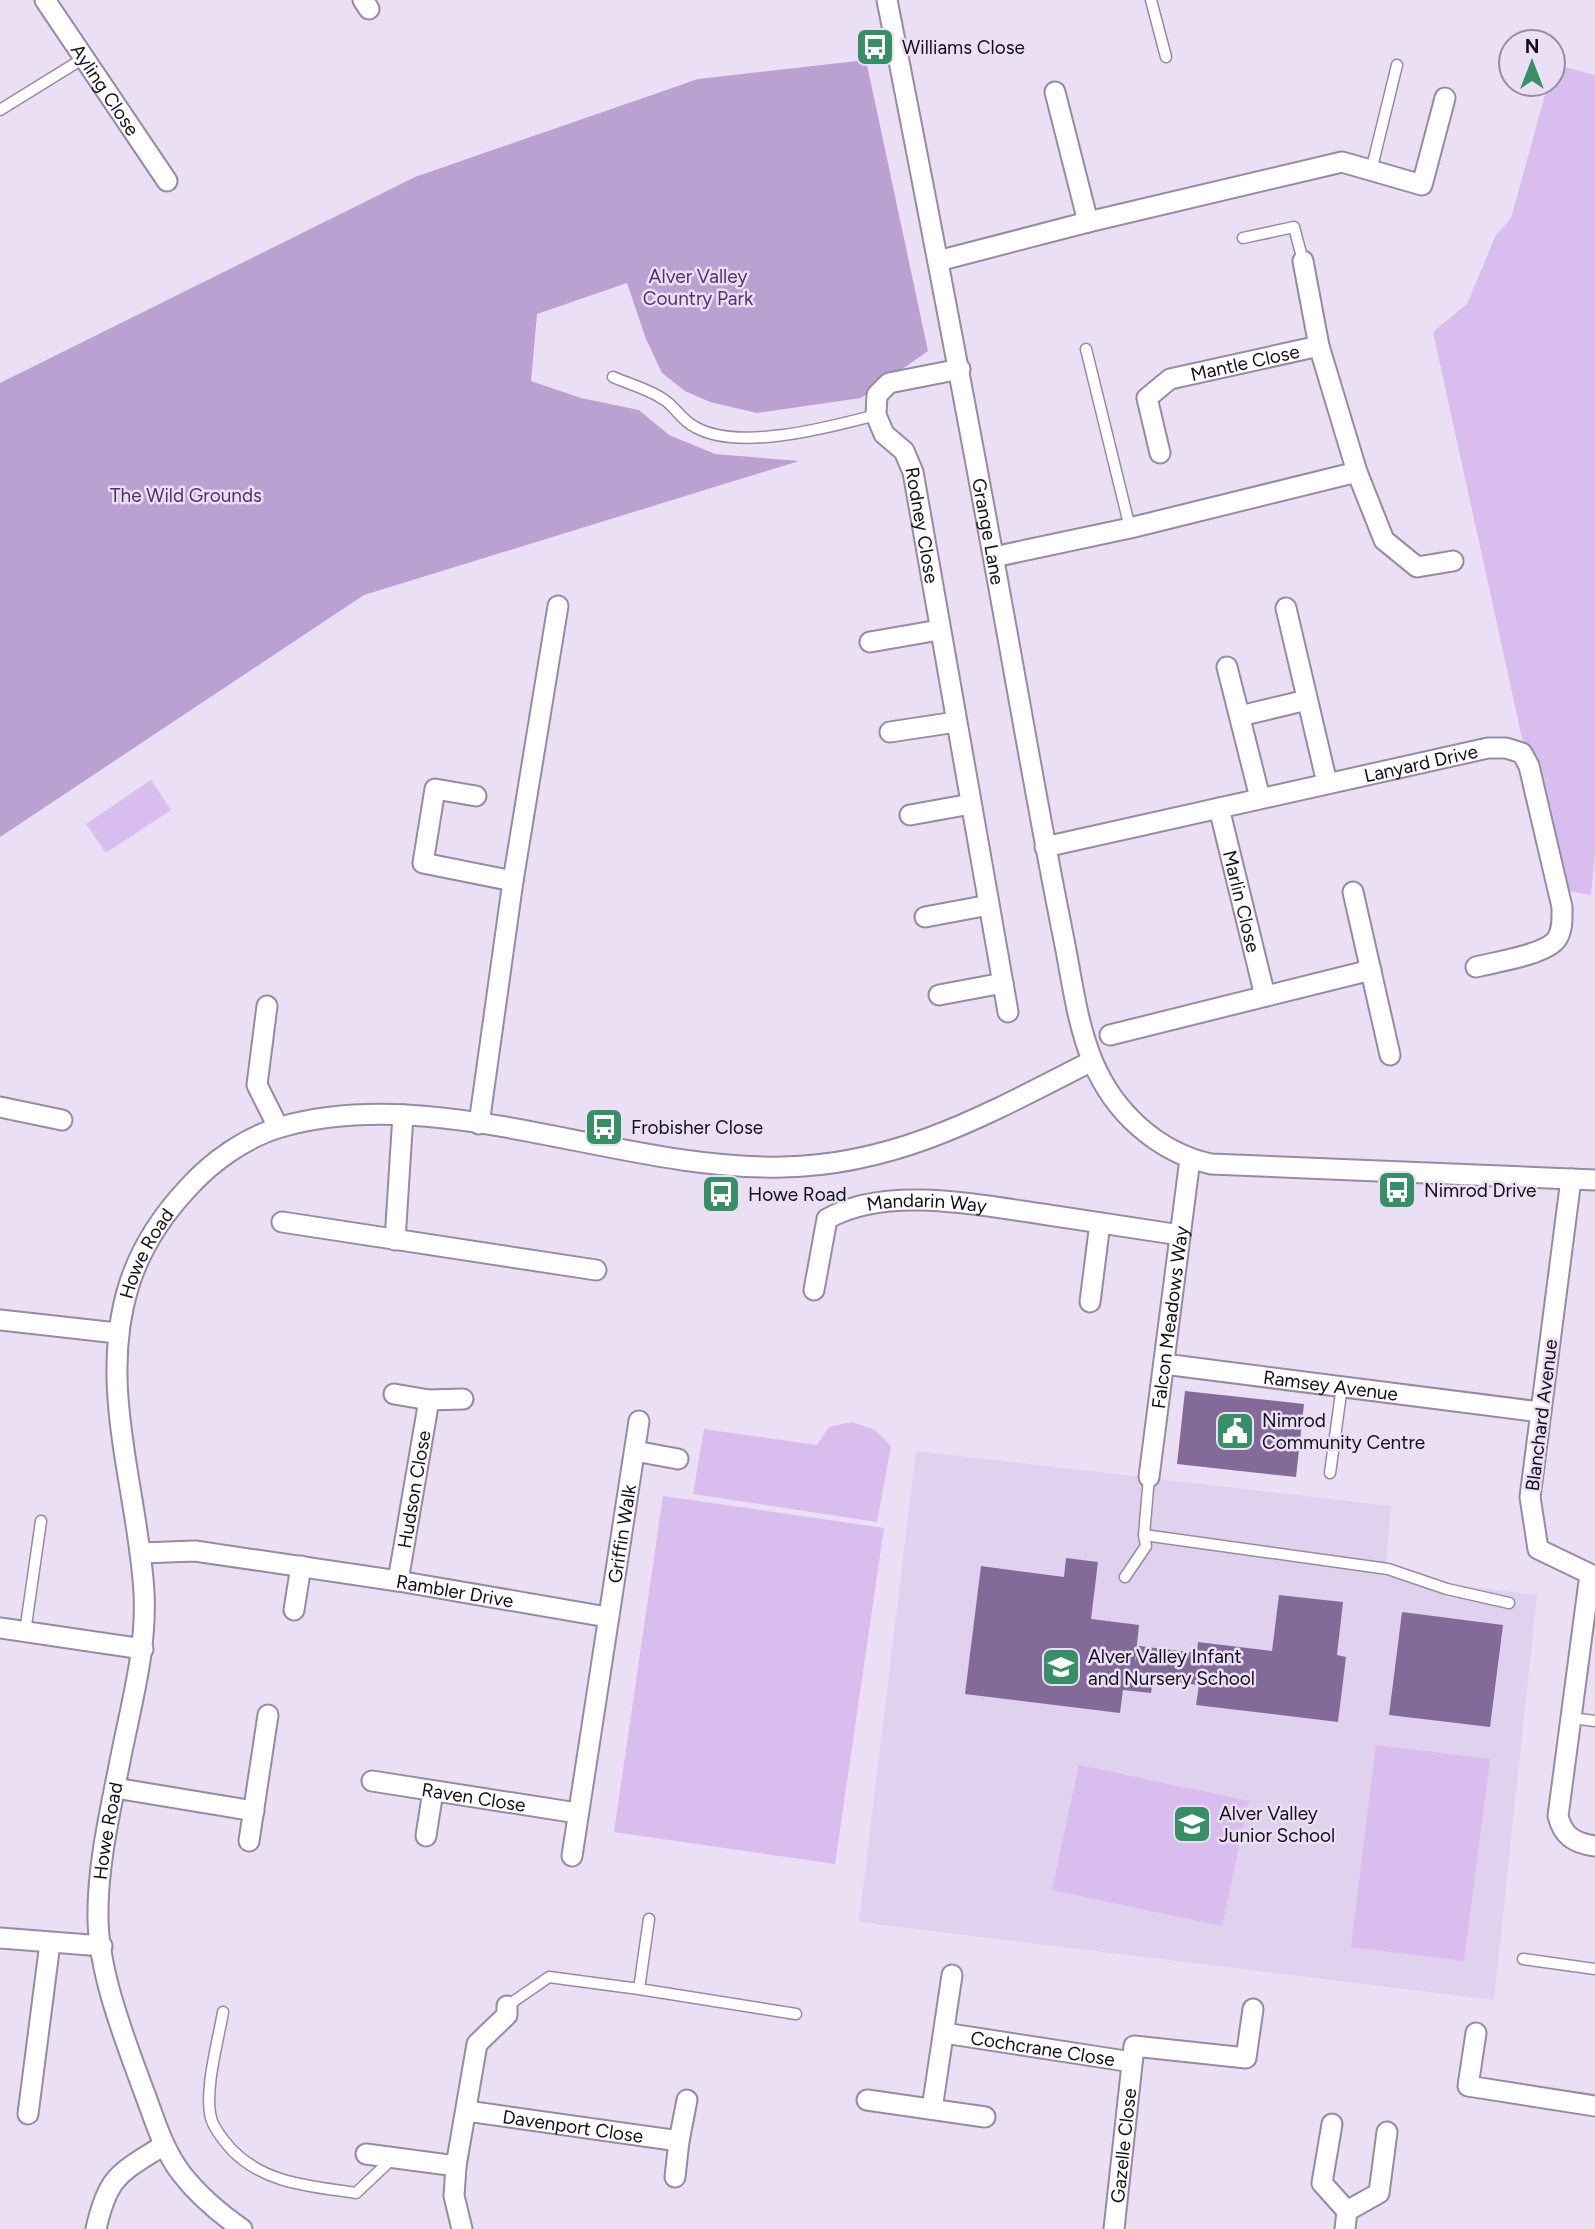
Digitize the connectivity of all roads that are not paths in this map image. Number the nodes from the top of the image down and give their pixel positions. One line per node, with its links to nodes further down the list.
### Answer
1 (45, 0): 5 (street, Ayling Close)
2 (887, 0): 14 (street, Grange Lane)
3 (1151, 0): 4 (lane)
4 (1166, 57)
5 (85, 58): 9 (lane); 11 (street, Ayling Close)
6 (1397, 65): 10 (lane)
7 (1055, 92): 12 (street)
8 (1445, 97): 10 (street)
9 (0, 110)
10 (1371, 171): 12 (street)
11 (167, 181)
12 (1088, 222): 14 (street)
13 (1243, 238): 15 (lane)
14 (938, 261): 18 (street, Grange Lane)
15 (1303, 261): 16 (street, Mantle Close)
16 (1320, 346): 21 (street, Mantle Close); 22 (street, Mantle Close)
17 (1086, 349): 23 (lane)
18 (960, 369): 20 (street); 24 (street, Grange Lane)
19 (613, 377): 20 (lane)
20 (876, 415): 28 (street, Rodney Close)
21 (1160, 453)
22 (1357, 472): 23 (street); 25 (street, Mantle Close)
23 (1130, 528): 24 (street)
24 (994, 557): 41 (street, Grange Lane)
25 (1453, 561)
26 (558, 606): 42 (street)
27 (1286, 608): 31 (street)
28 (939, 631): 29 (street); 33 (street, Rodney Close)
29 (870, 642)
30 (1227, 667): 32 (street)
31 (1307, 700): 32 (street); 35 (street)
32 (1240, 716): 37 (street)
33 (956, 722): 34 (street); 38 (street, Rodney Close)
34 (890, 732)
35 (1327, 783): 37 (street, Lanyard Drive); 46 (street, Lanyard Drive)
36 (476, 796): 42 (street)
37 (1260, 799): 39 (street, Lanyard Drive)
38 (971, 804): 40 (street); 44 (street, Rodney Close)
39 (1219, 808): 41 (street, Lanyard Drive); 50 (street, Marlin Close)
40 (910, 815)
41 (1045, 847): 55 (street, Grange Lane)
42 (513, 881): 59 (street)
43 (1353, 892): 47 (street)
44 (989, 905): 45 (street); 48 (street, Rodney Close)
45 (925, 917)
46 (1476, 967)
47 (1371, 970): 50 (street); 54 (street)
48 (1003, 983): 49 (street); 52 (street, Rodney Close)
49 (939, 995)
50 (1265, 996): 53 (street)
51 (267, 1006): 60 (street)
52 (1008, 1012)
53 (1110, 1035)
54 (1391, 1055)
55 (1093, 1061): 59 (street, Howe Road); 61 (street)
56 (0, 1107): 58 (street)
57 (403, 1115): 59 (street, Howe Road); 60 (street, Howe Road); 67 (street)
58 (62, 1120)
59 (479, 1124)
60 (278, 1127): 72 (street, Howe Road)
61 (1190, 1159): 62 (street); 66 (street, Falcon Meadows Way)
62 (1571, 1179): 63 (street); 78 (street, Blanchard Avenue)
63 (1595, 1180)
64 (282, 1222): 67 (street)
65 (1100, 1223): 66 (street, Mandarin Way); 69 (street, Mandarin Way); 70 (street)
66 (1180, 1235): 73 (street, Falcon Meadows Way)
67 (394, 1240): 68 (street)
68 (596, 1270)
69 (814, 1290)
70 (1090, 1302)
71 (0, 1320): 72 (street)
72 (117, 1333): 86 (street, Howe Road)
73 (1164, 1364): 74 (street, Ramsey Avenue); 83 (street, Falcon Meadows Way)
74 (1342, 1386): 78 (street, Ramsey Avenue); 82 (lane)
75 (394, 1394): 77 (street)
76 (463, 1399): 77 (street)
77 (429, 1400): 89 (street, Hudson Close)
78 (1540, 1412): 97 (street, Blanchard Avenue)
79 (639, 1421): 80 (street, Griffin Walk)
80 (635, 1451): 81 (street); 92 (street, Griffin Walk)
81 (678, 1459)
82 (1330, 1472)
83 (1149, 1476): 85 (lane)
84 (41, 1521): 94 (lane)
85 (1144, 1535): 88 (lane); 90 (lane)
86 (141, 1553): 87 (street, Rambler Drive); 95 (street, Howe Road)
87 (301, 1566): 89 (street, Rambler Drive); 91 (street)
88 (1125, 1577)
89 (398, 1581): 92 (street, Rambler Drive)
90 (1509, 1604)
91 (293, 1610)
92 (607, 1616): 103 (street)
93 (0, 1628): 94 (street)
94 (25, 1632): 95 (street)
95 (143, 1649): 100 (street, Howe Road)
96 (268, 1716): 102 (street)
97 (1570, 1718): 98 (lane); 106 (street, Blanchard Avenue)
98 (1595, 1721)
99 (372, 1781): 101 (street, Raven Close)
100 (115, 1788): 102 (street); 111 (street, Howe Road)
101 (433, 1791): 103 (street, Raven Close); 104 (street)
102 (254, 1811): 105 (street)
103 (577, 1813): 107 (street)
104 (426, 1836)
105 (249, 1841)
106 (1595, 1846)
107 (572, 1856)
108 (649, 1919): 115 (lane)
109 (0, 1938): 110 (street)
110 (50, 1943): 111 (street); 128 (street)
111 (102, 1946): 133 (street, Howe Road)
112 (1523, 1959): 113 (lane)
113 (1595, 1969)
114 (952, 1975): 120 (street, Cochcrane Close)
115 (639, 1989): 116 (lane); 119 (lane)
116 (507, 2007): 127 (street)
117 (1253, 2009): 122 (street, Cochcrane Close)
118 (223, 2012): 135 (lane)
119 (796, 2014)
120 (944, 2033): 122 (street, Cochcrane Close); 126 (street, Cochcrane Close)
121 (1476, 2033): 125 (street)
122 (1132, 2062): 142 (street, Gazelle Close)
123 (687, 2100): 132 (street)
124 (867, 2100): 126 (street)
125 (1595, 2106)
126 (932, 2109): 129 (street)
127 (467, 2111): 132 (street, Davenport Close); 136 (street)
128 (29, 2114)
129 (985, 2118)
130 (1332, 2124): 138 (street)
131 (1388, 2132): 138 (street)
132 (679, 2141): 137 (street)
133 (164, 2145): 139 (street); 140 (street, Howe Road)
134 (366, 2154): 135 (street)
135 (393, 2158): 136 (street)
136 (456, 2166): 141 (street)
137 (675, 2177)
138 (1346, 2220)
139 (96, 2229)
140 (242, 2229)
141 (462, 2229)
142 (1114, 2229)

